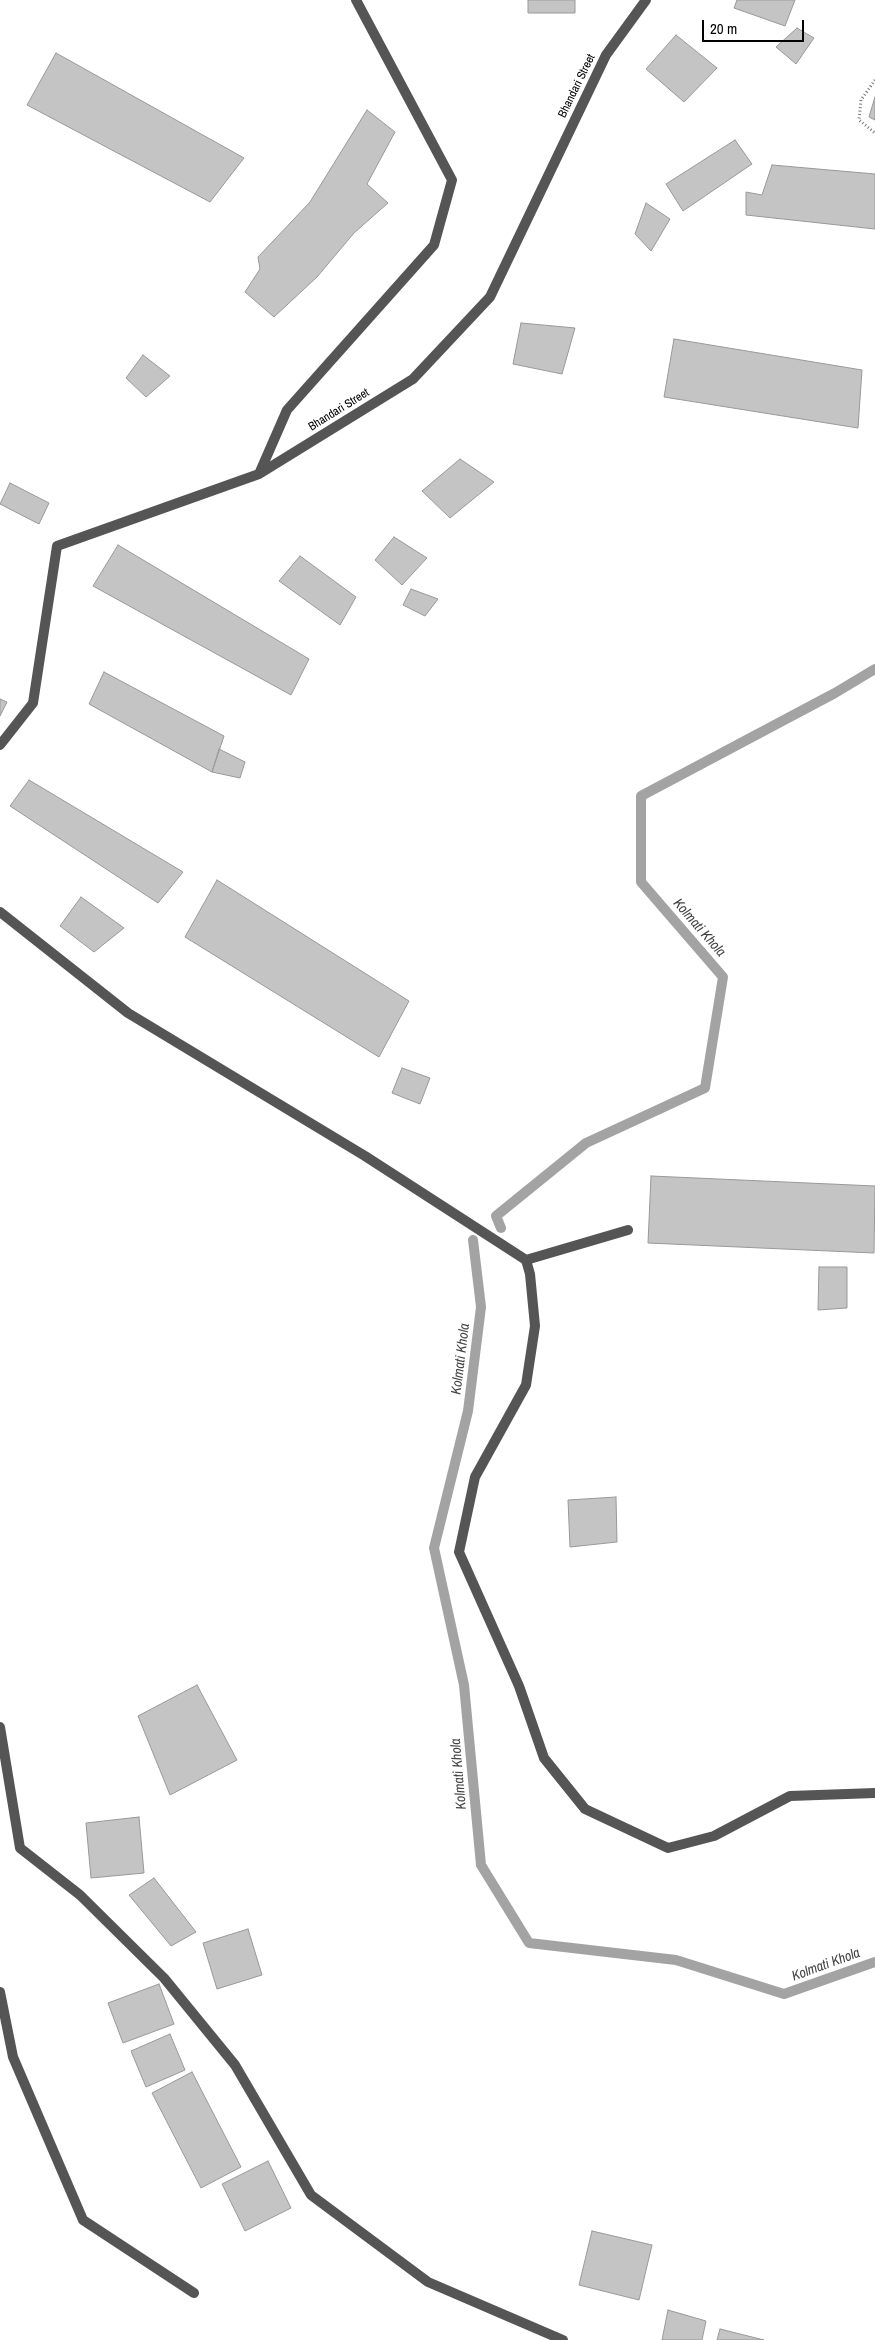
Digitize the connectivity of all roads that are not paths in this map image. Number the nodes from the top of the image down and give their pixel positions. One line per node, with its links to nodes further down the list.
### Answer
1 (356, 0): 3 (street)
2 (646, 0): 3 (street, Bhandari Street)
3 (259, 474): 4 (street, Bhandari Street)
4 (0, 745)
5 (0, 912): 7 (street)
6 (628, 1230): 7 (street)
7 (526, 1260): 9 (street)
8 (0, 1726): 12 (street)
9 (875, 1793)
10 (0, 1992): 11 (street)
11 (194, 2293)
12 (563, 2340)

